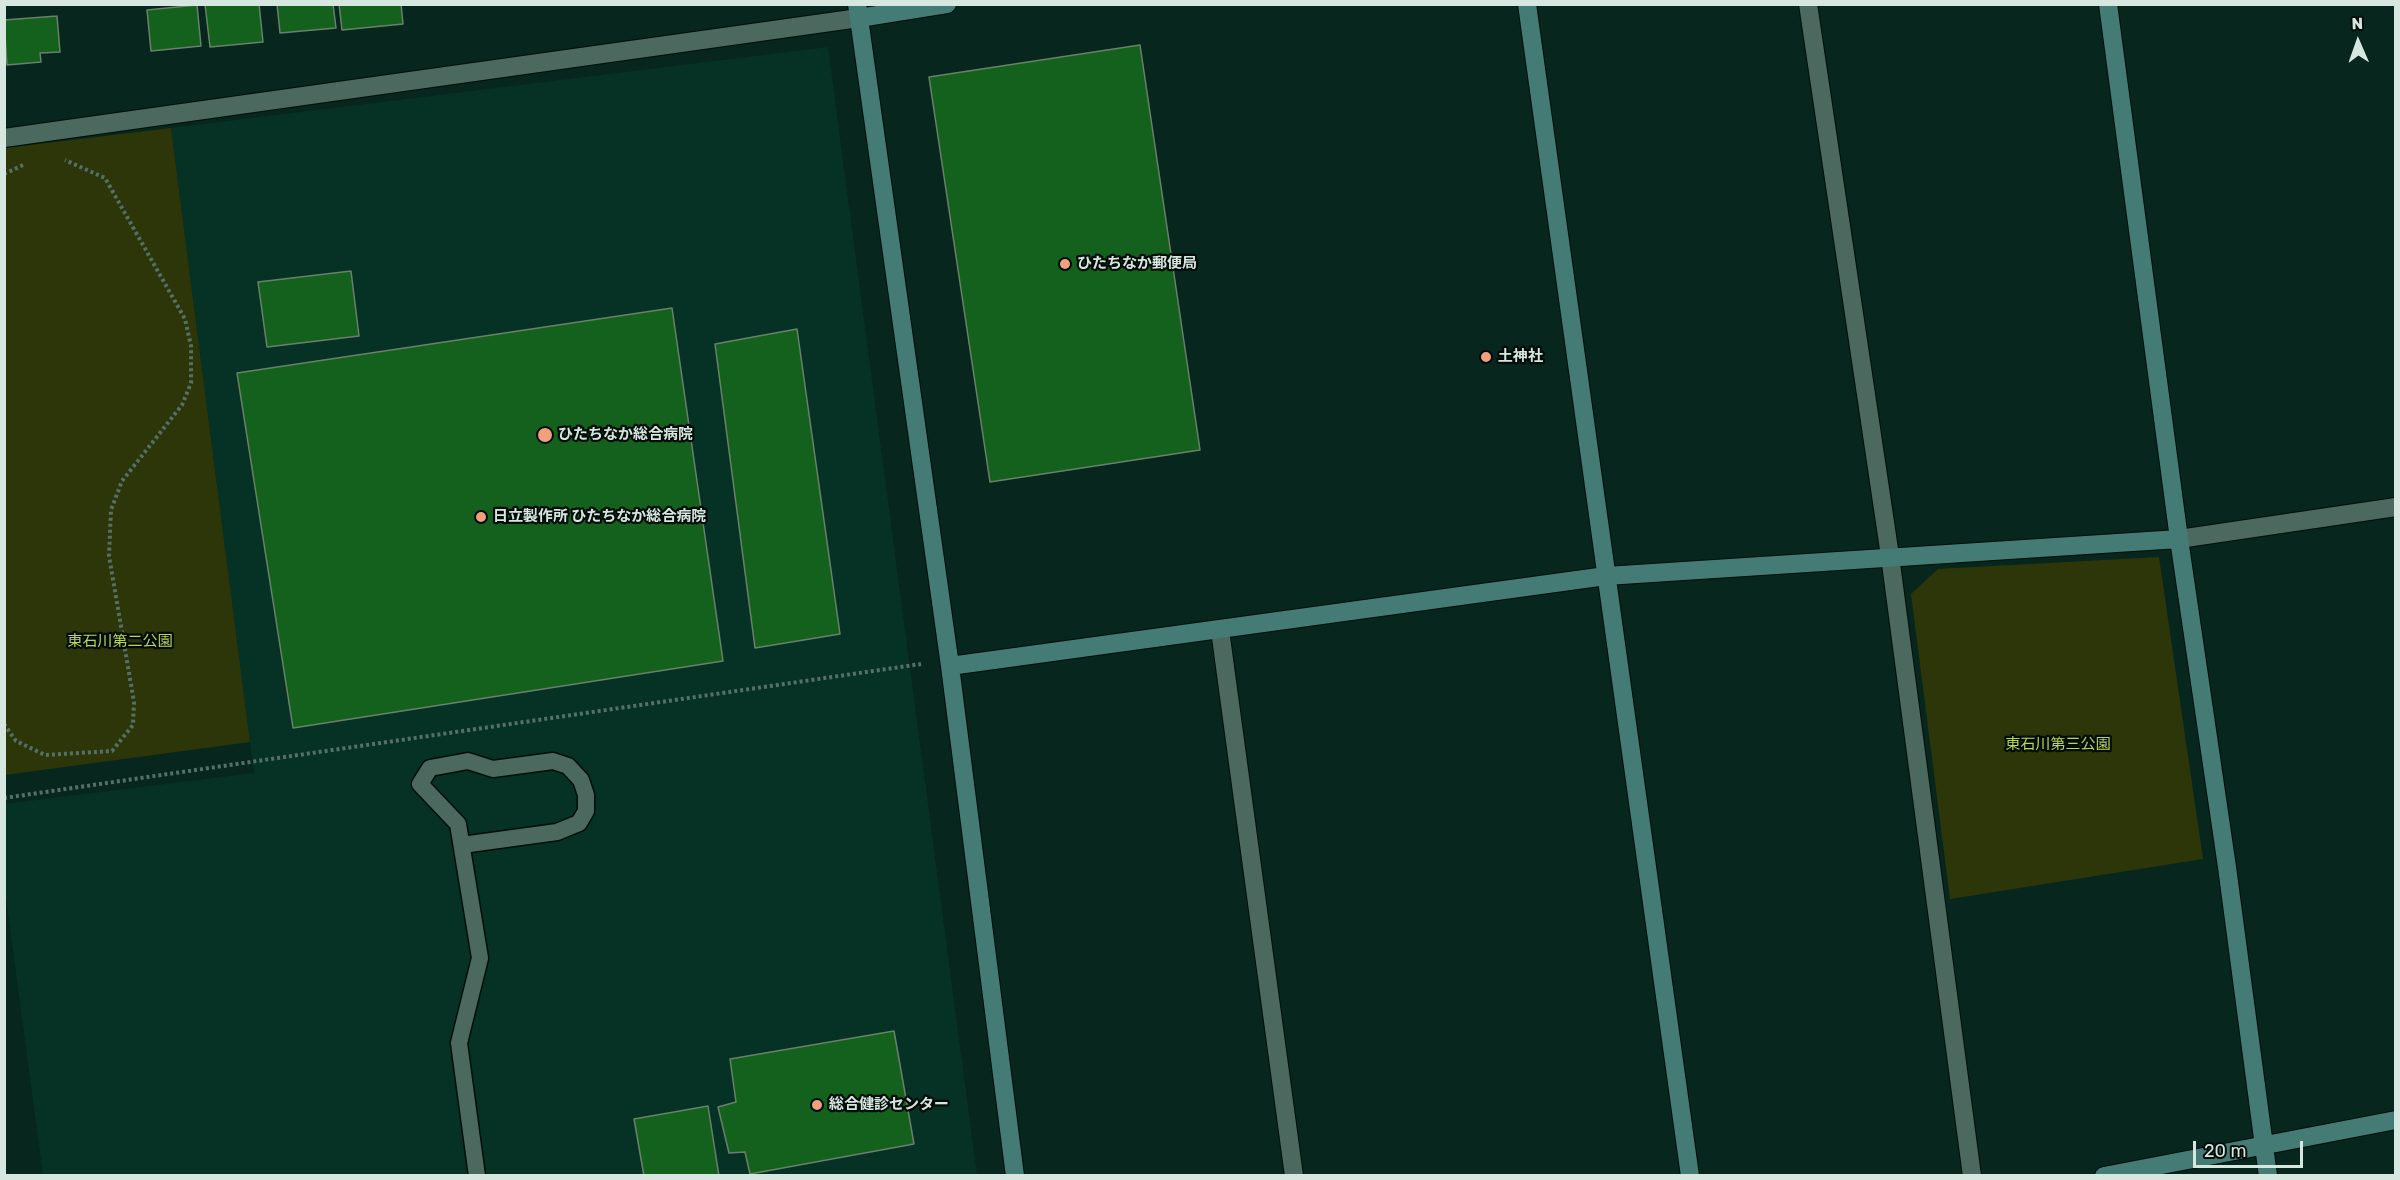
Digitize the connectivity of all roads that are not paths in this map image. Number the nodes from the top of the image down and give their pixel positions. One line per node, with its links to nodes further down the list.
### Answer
1 (947, 4): 5 (street)
2 (1527, 4): 10 (street)
3 (1808, 4): 9 (street)
4 (2108, 4): 8 (street)
5 (858, 11): 6 (street); 12 (street)
6 (4, 138)
7 (2396, 507): 8 (street)
8 (2179, 538): 9 (street); 15 (street)
9 (1890, 556): 10 (street); 20 (street)
10 (1606, 576): 11 (street); 19 (street)
11 (1220, 630): 12 (street); 18 (street)
12 (950, 666): 17 (street)
13 (462, 845): 13 (lane); 16 (lane)
14 (2396, 1120): 15 (street)
15 (2264, 1144): 21 (street); 22 (street)
16 (477, 1176)
17 (1016, 1176)
18 (1294, 1176)
19 (1690, 1176)
20 (1972, 1176)
21 (2104, 1176)
22 (2268, 1176)

